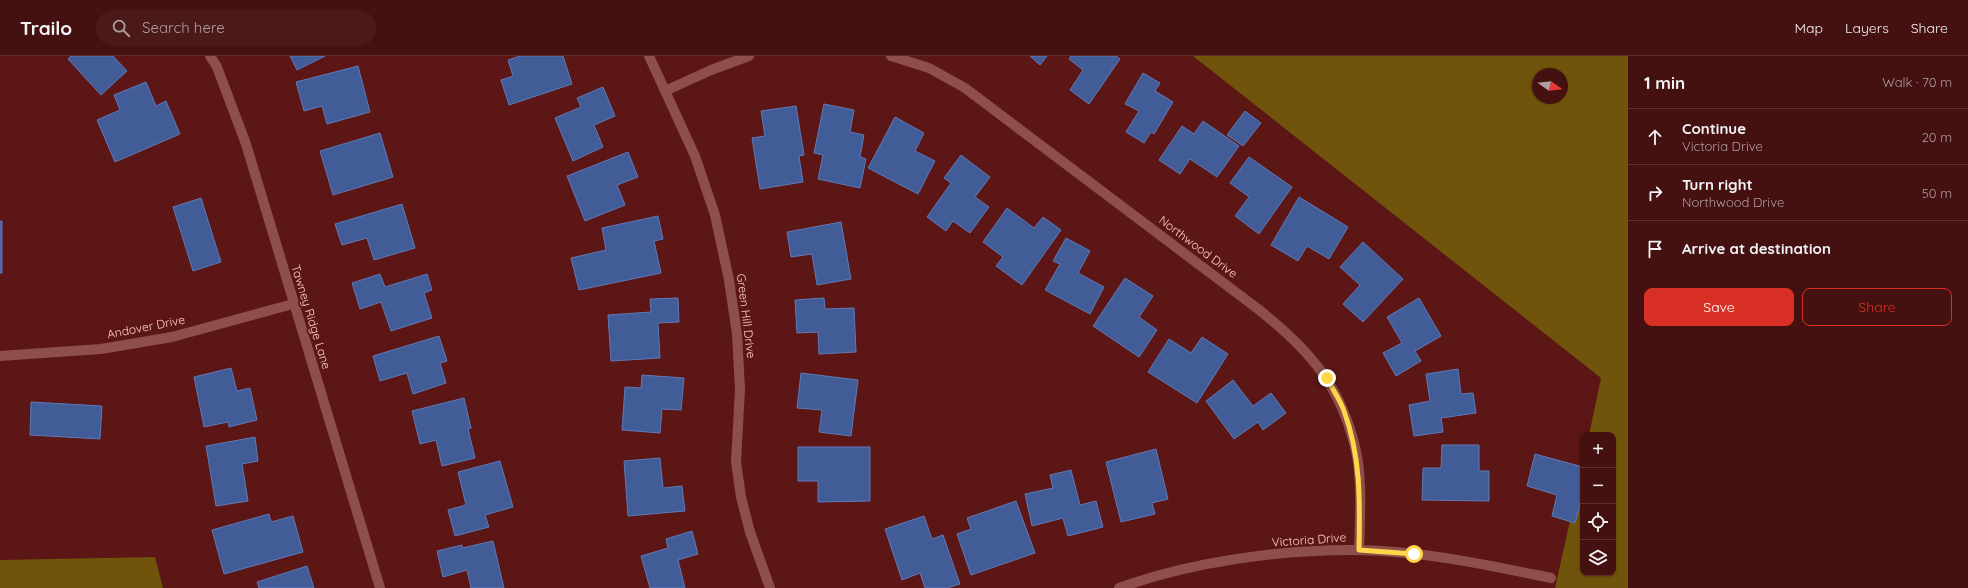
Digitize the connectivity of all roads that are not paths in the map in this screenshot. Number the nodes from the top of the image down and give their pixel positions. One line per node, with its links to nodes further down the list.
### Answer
1 (210, 56): 6 (street, Tawney Ridge Lane)
2 (649, 56): 5 (street, Green Hill Drive)
3 (749, 56): 5 (street)
4 (891, 56): 8 (street, Northwood Drive)
5 (665, 91): 11 (street, Green Hill Drive)
6 (293, 304): 7 (street, Andover Drive); 10 (street, Tawney Ridge Lane)
7 (0, 356)
8 (1359, 550): 9 (street, Victoria Drive); 12 (street, Victoria Drive)
9 (1551, 578)
10 (380, 588)
11 (770, 588)
12 (1119, 588)

